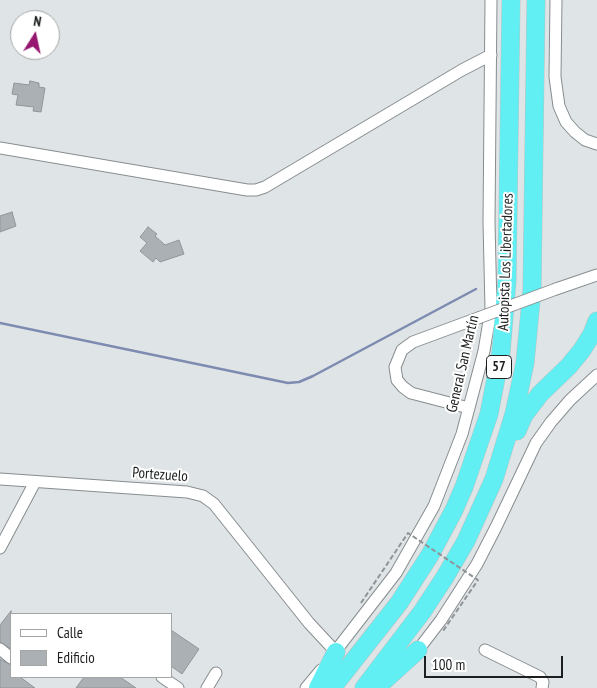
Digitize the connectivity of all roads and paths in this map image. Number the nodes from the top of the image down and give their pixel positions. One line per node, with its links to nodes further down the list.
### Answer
1 (491, 0): 5 (street, General San Martín)
2 (511, 0): 31 (highway, Autopista Los Libertadores / 57)
3 (536, 0): 15 (highway, Autopista Los Libertadores / 57)
4 (556, 0): 6 (street)
5 (491, 55): 7 (street); 13 (street, General San Martín)
6 (597, 144)
7 (0, 148)
8 (597, 267): 10 (street)
9 (597, 276): 10 (street)
10 (568, 284): 13 (street, bridge)
11 (597, 321): 15 (highway)
12 (597, 375): 21 (street)
13 (469, 408): 23 (street, General San Martín)
14 (0, 479): 16 (street, Portezuelo)
15 (494, 479): 32 (highway, Autopista Los Libertadores / 57)
16 (35, 482): 17 (street); 23 (street, Portezuelo)
17 (0, 548)
18 (362, 603): 19 (path, bridge)
19 (444, 631)
20 (0, 649): 24 (street)
21 (418, 650): 33 (highway); 34 (street)
22 (485, 650): 35 (street)
23 (336, 652): 29 (street, General San Martín); 30 (highway)
24 (10, 657)
25 (216, 673): 28 (street)
26 (163, 678): 27 (street)
27 (178, 688)
28 (207, 688)
29 (306, 688)
30 (318, 688)
31 (332, 688)
32 (364, 688)
33 (376, 688)
34 (388, 688)
35 (542, 688)

